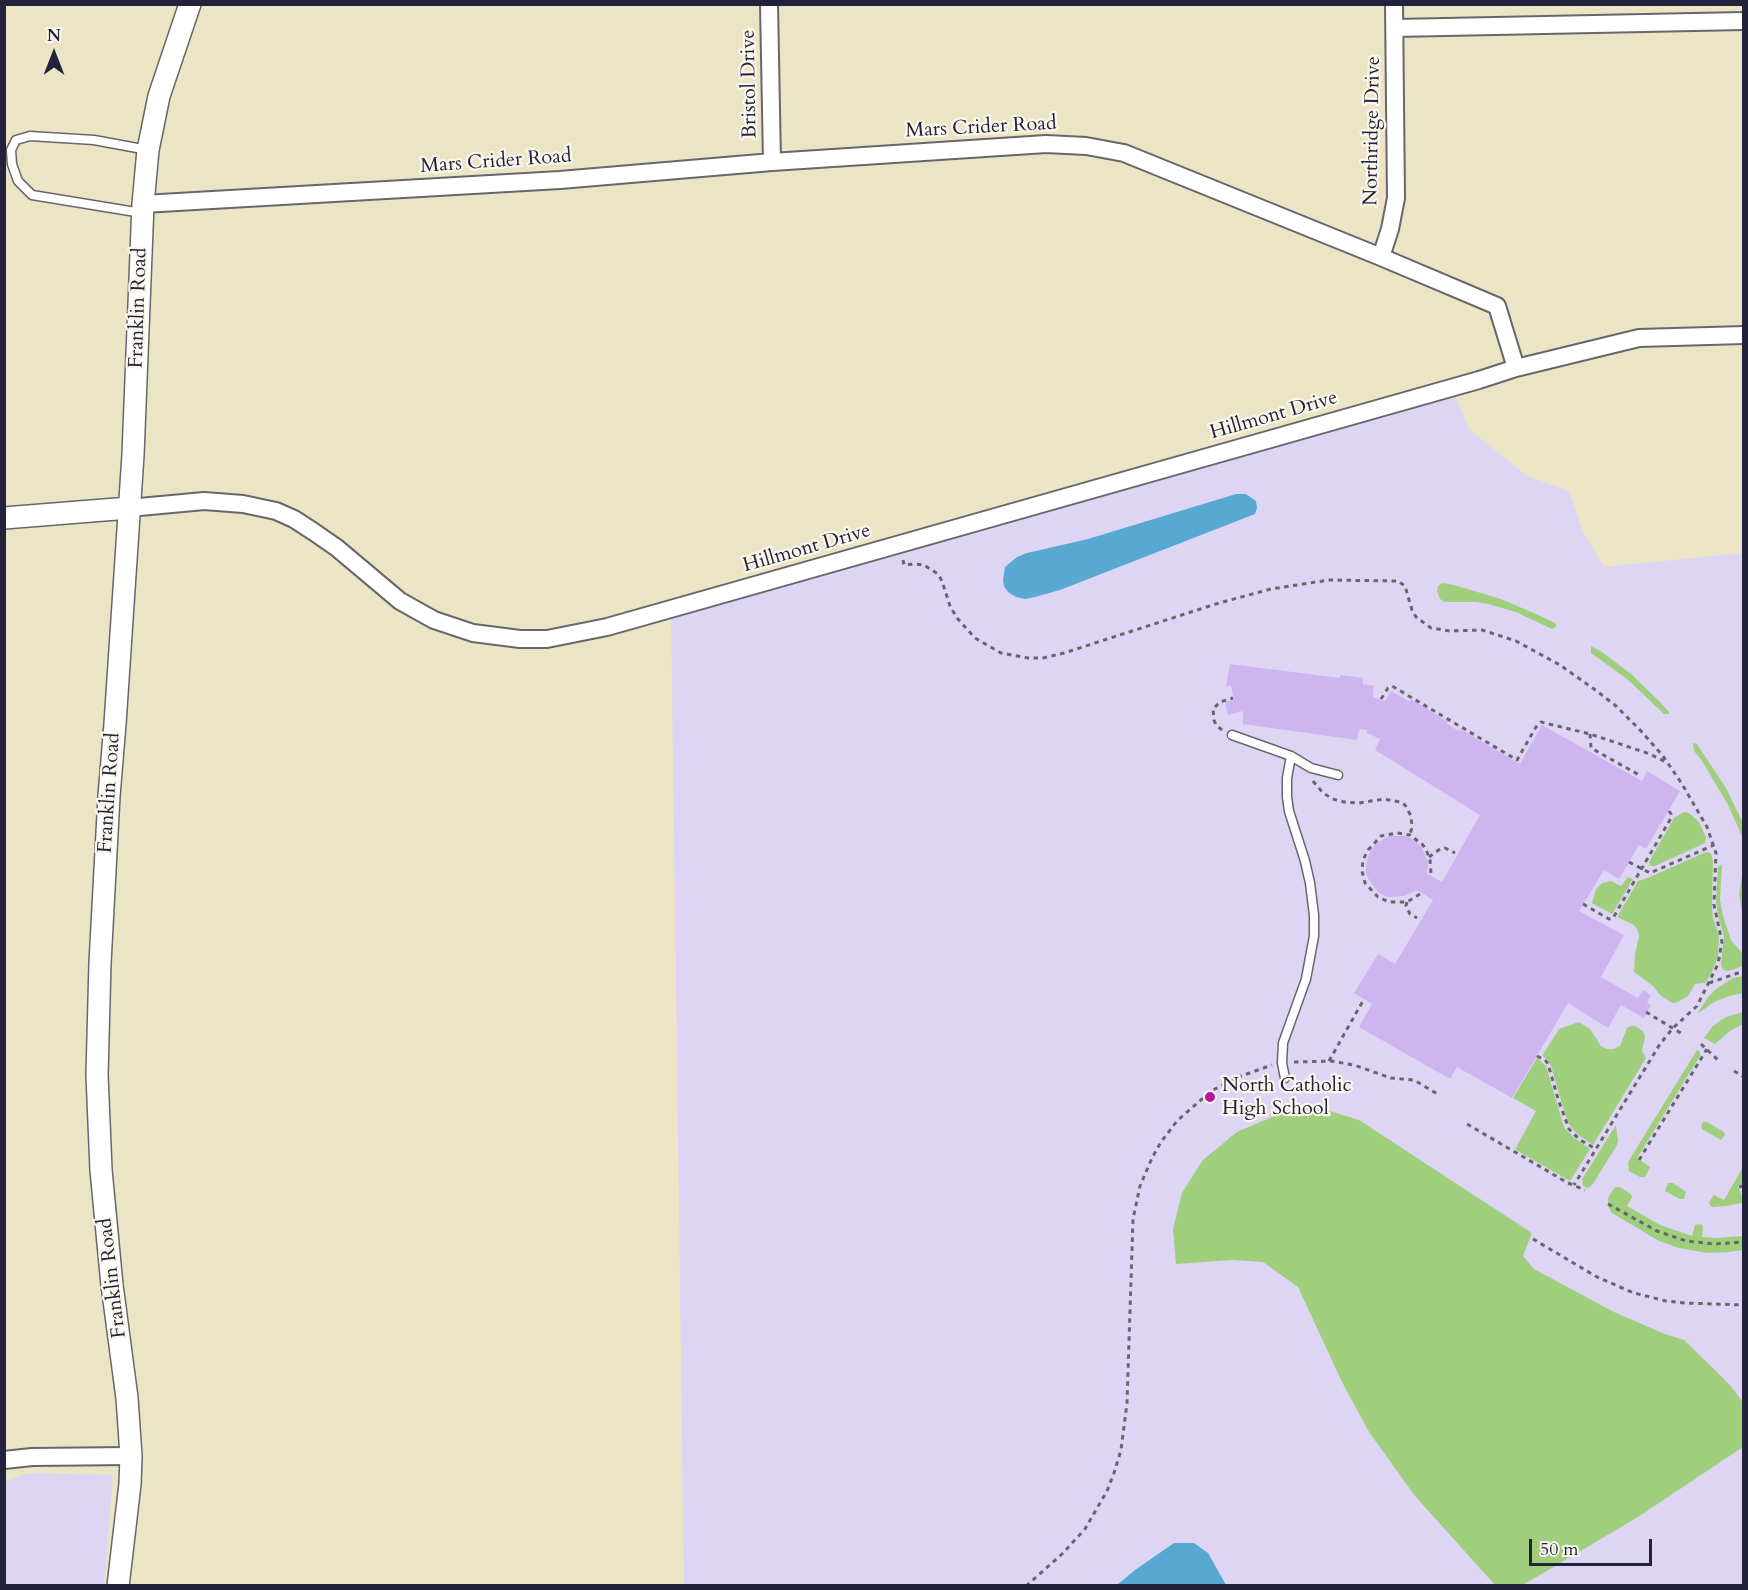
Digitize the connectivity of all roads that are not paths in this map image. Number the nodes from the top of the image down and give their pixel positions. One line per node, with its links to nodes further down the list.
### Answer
1 (190, 4): 6 (street, Franklin Road)
2 (769, 4): 7 (street, Bristol Drive)
3 (1394, 4): 5 (street, Northridge Drive)
4 (1743, 21): 5 (street)
5 (1395, 28): 9 (street, Northridge Drive)
6 (148, 150): 8 (street, Franklin Road); 8 (lane)
7 (772, 162): 8 (street, Mars Crider Road); 9 (street, Mars Crider Road)
8 (143, 209): 12 (street, Franklin Road)
9 (1381, 257): 11 (street, Mars Crider Road)
10 (1743, 335): 11 (street)
11 (1516, 368): 12 (street, Hillmont Drive)
12 (129, 507): 13 (street); 18 (street, Franklin Road)
13 (4, 518)
14 (1232, 735): 15 (lane)
15 (1291, 756): 16 (lane); 17 (lane)
16 (1338, 775)
17 (1285, 1078)
18 (131, 1456): 19 (street); 20 (street, Franklin Road)
19 (4, 1460)
20 (118, 1585)

